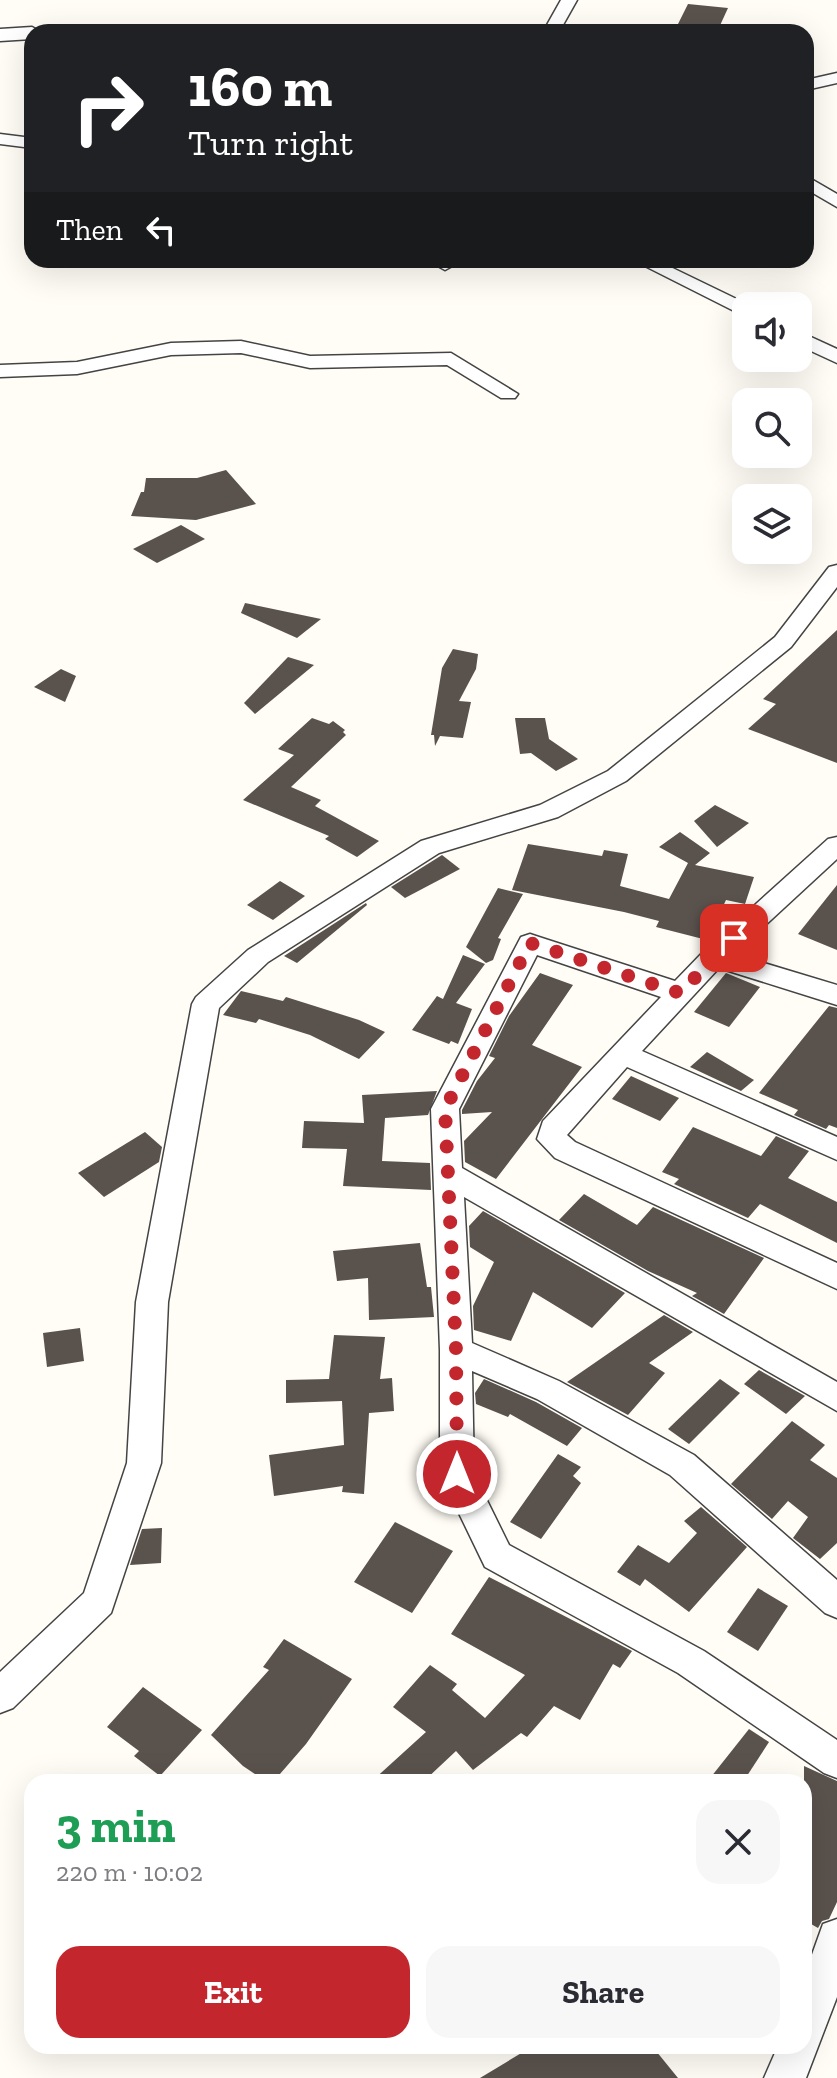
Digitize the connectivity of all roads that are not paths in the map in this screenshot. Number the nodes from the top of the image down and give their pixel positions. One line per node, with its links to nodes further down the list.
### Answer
1 (569, 0): 2 (street)
2 (556, 24)
3 (24, 34): 4 (street)
4 (0, 35)
5 (24, 43): 6 (street)
6 (0, 44)
7 (837, 78): 8 (street)
8 (814, 83)
9 (0, 139): 10 (street)
10 (24, 142)
11 (814, 186): 12 (street)
12 (837, 202)
13 (658, 268): 14 (street)
14 (732, 304)
15 (812, 344): 16 (street)
16 (837, 357)
17 (0, 371): 18 (street)
18 (508, 394)
19 (837, 572): 31 (street)
20 (837, 845): 21 (street)
21 (714, 957): 22 (street); 23 (street)
22 (680, 993): 24 (street); 26 (street)
23 (837, 995)
24 (623, 1054): 25 (street); 27 (street)
25 (837, 1149)
26 (449, 1174): 28 (street); 29 (street)
27 (837, 1277)
28 (456, 1350): 30 (street); 32 (street)
29 (837, 1398)
30 (837, 1602)
31 (0, 1696)
32 (837, 1761)
33 (837, 1938): 34 (street)
34 (812, 2011)
35 (796, 2054): 36 (street)
36 (784, 2078)

